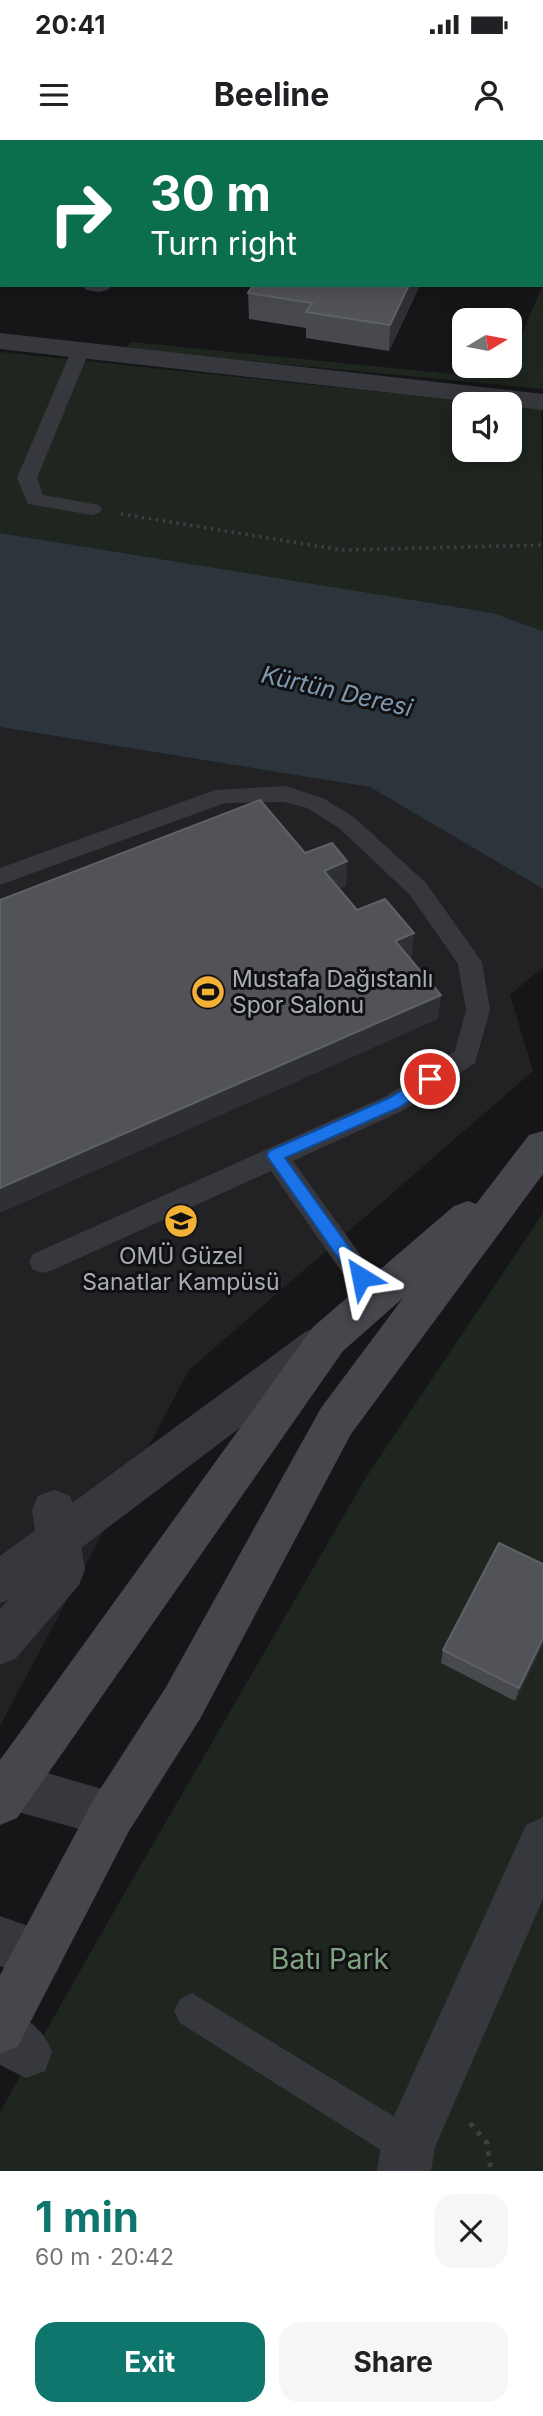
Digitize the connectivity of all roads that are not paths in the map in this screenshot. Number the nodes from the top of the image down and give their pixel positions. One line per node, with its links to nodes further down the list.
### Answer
1 (0, 341): 2 (street)
2 (81, 349): 3 (street); 4 (lane)
3 (543, 402)
4 (92, 509)
5 (0, 877): 6 (lane)
6 (275, 1156): 8 (lane); 9 (lane)
7 (533, 1158): 9 (main road); 15 (main road)
8 (43, 1262)
9 (375, 1297): 10 (main road)
10 (328, 1339): 11 (street); 14 (main road)
11 (56, 1524): 12 (street); 13 (street)
12 (0, 1582)
13 (0, 1643)
14 (4, 1790): 15 (street)
15 (113, 1814): 17 (main road)
16 (543, 1842): 20 (street)
17 (20, 1947): 19 (main road)
18 (192, 2011): 20 (lane)
19 (9, 2038)
20 (406, 2158)

